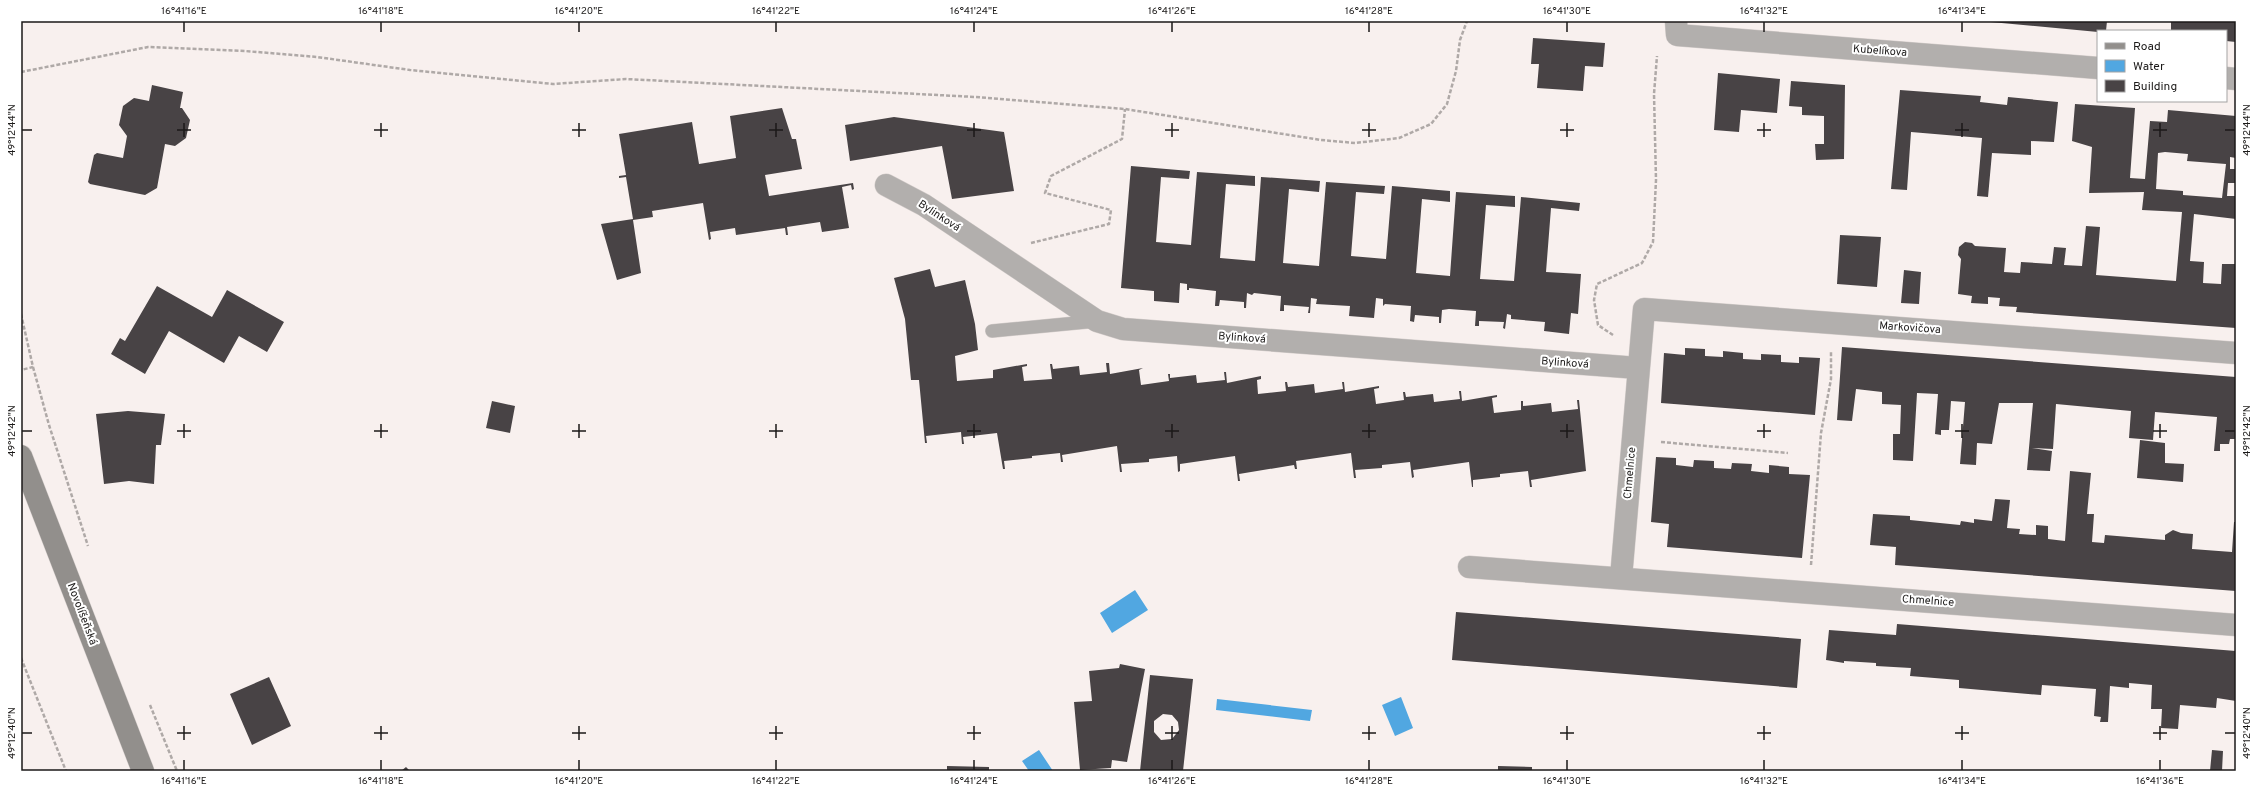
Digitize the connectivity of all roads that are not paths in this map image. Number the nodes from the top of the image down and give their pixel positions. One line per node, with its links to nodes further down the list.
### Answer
1 (1676, 28): 2 (street, Kubelíkova)
2 (2097, 68)
3 (886, 185): 4 (street, Bylinková)
4 (1097, 321): 5 (lane); 7 (street, Bylinková)
5 (992, 331)
6 (2236, 353): 7 (street, Markovičova)
7 (1638, 368): 10 (street, Chmelnice)
8 (21, 456): 12 (street, Novolíšeňská)
9 (1469, 567): 10 (street, Chmelnice)
10 (1621, 578): 11 (street, Chmelnice)
11 (2236, 625)
12 (143, 771)

